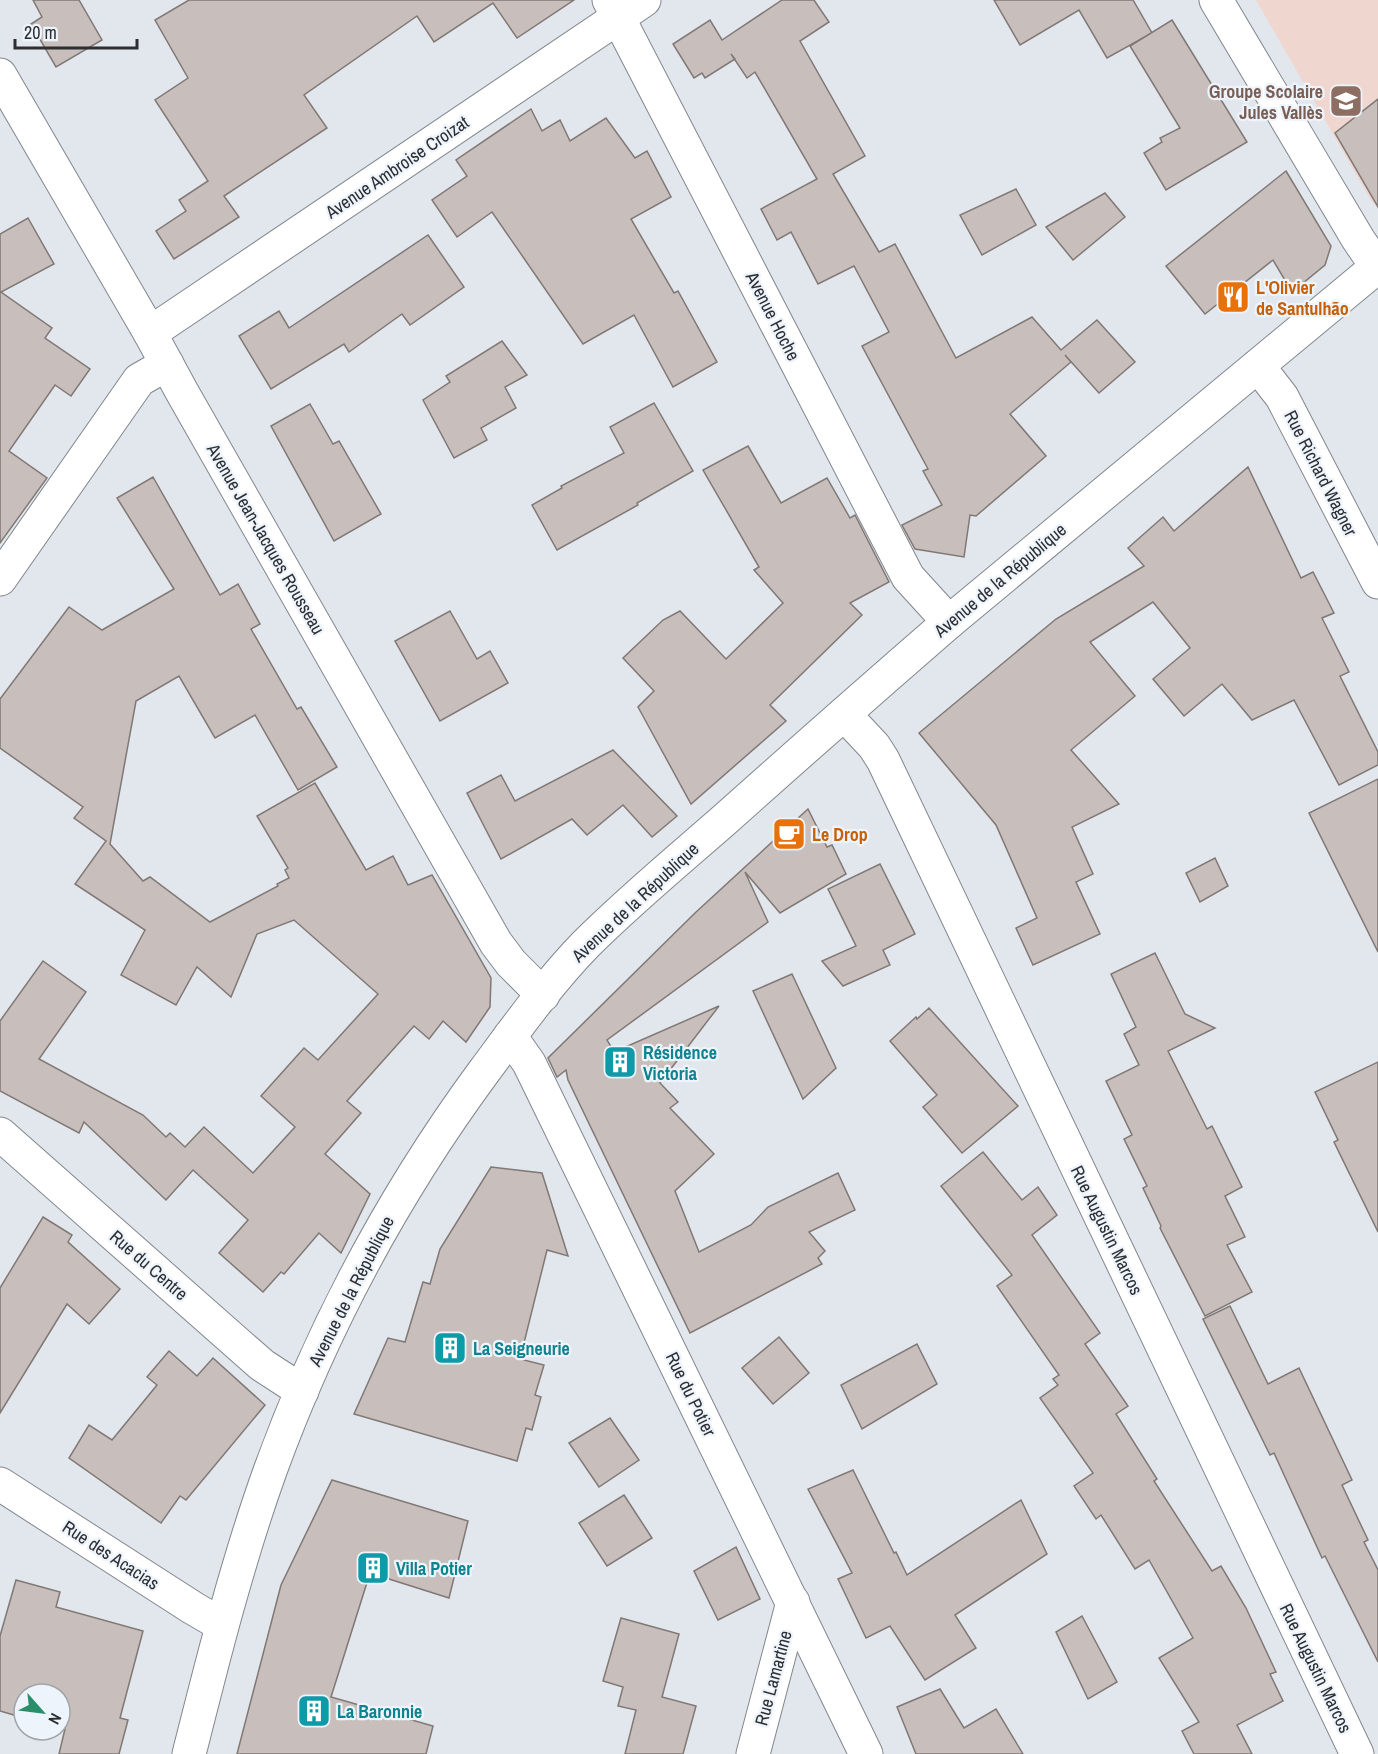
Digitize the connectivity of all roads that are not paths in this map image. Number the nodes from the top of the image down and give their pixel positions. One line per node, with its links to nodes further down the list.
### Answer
1 (1216, 0): 4 (street)
2 (624, 6): 5 (street, Avenue Ambroise Croizat); 10 (street, Avenue Hoche)
3 (0, 75): 5 (street, Avenue Jean-Jacques Rousseau)
4 (1377, 267): 7 (street, Avenue de la République)
5 (150, 333): 6 (street, Avenue Jean-Jacques Rousseau)
6 (167, 364): 8 (street); 12 (street, Avenue Jean-Jacques Rousseau)
7 (1258, 366): 9 (street, Rue Richard Wagner); 10 (street, Avenue de la République)
8 (0, 579)
9 (1378, 582)
10 (949, 622): 11 (street, Avenue de la République)
11 (843, 714): 12 (street, Avenue de la République); 22 (street, Rue Augustin Marcos)
12 (543, 995): 13 (street, Avenue de la République)
13 (510, 1036): 15 (street, Avenue de la République); 17 (street, Rue du Potier)
14 (0, 1134): 15 (street, Rue du Centre)
15 (302, 1391): 18 (street, Avenue de la République)
16 (0, 1484): 18 (street, Rue des Acacias)
17 (793, 1602): 20 (street, Rue Lamartine); 21 (street, Rue du Potier)
18 (222, 1625): 19 (street, Avenue de la République)
19 (189, 1754)
20 (753, 1754)
21 (866, 1754)
22 (1357, 1754)

